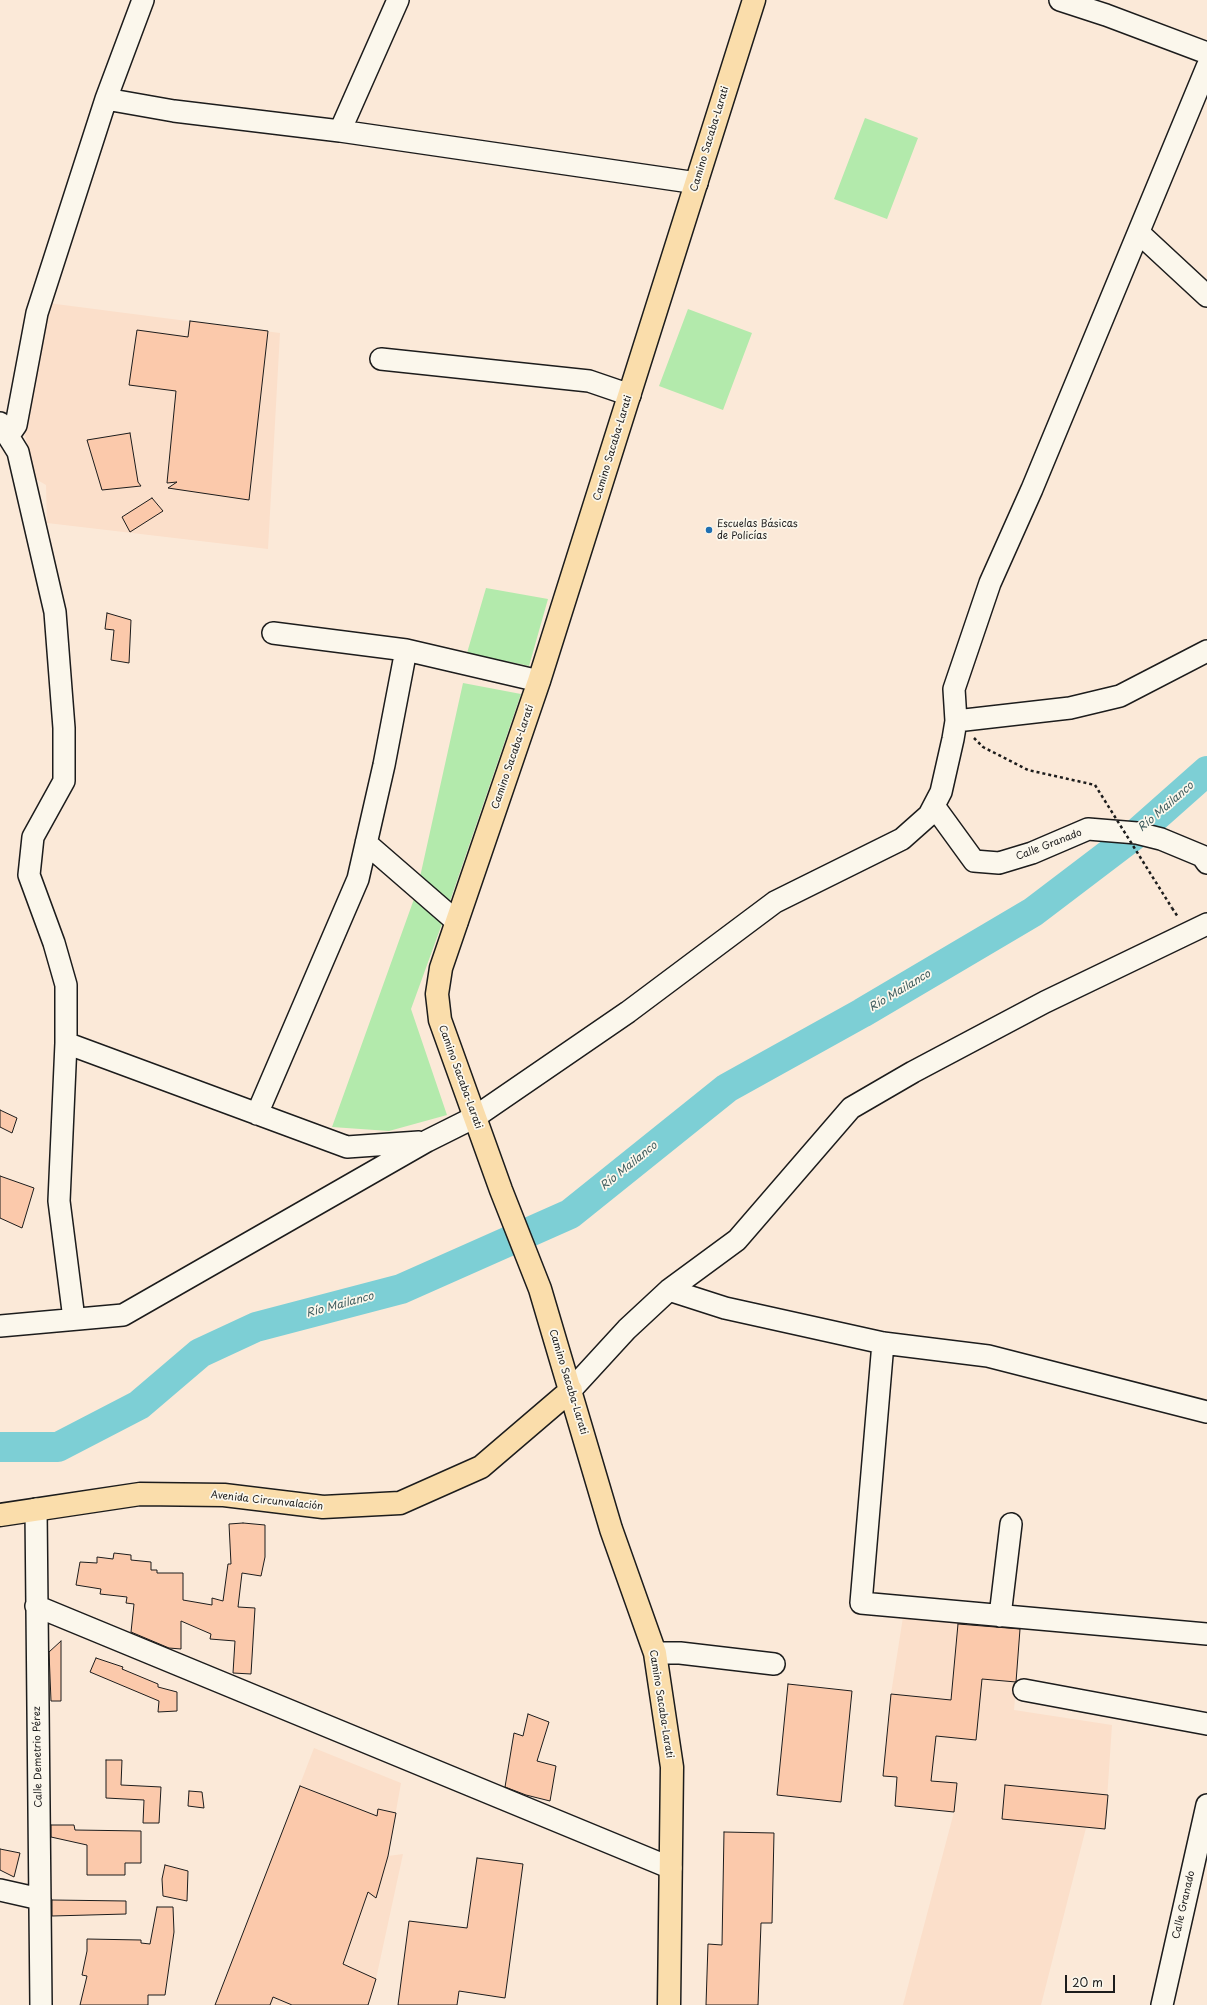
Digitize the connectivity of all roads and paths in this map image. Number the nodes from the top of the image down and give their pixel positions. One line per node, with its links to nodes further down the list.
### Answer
1 (143, 0): 7 (street)
2 (398, 0): 8 (street)
3 (754, 0): 9 (main road, Camino Sacaba-Larati)
4 (1060, 0): 5 (street)
5 (1207, 53)
6 (1207, 67): 10 (street)
7 (106, 99): 8 (street); 14 (street)
8 (340, 131): 9 (street)
9 (697, 183): 13 (main road, Camino Sacaba-Larati)
10 (1139, 233): 11 (street); 19 (street)
11 (1207, 296)
12 (381, 358): 13 (street)
13 (630, 394): 18 (main road, Camino Sacaba-Larati)
14 (5, 429): 26 (street)
15 (273, 633): 16 (street)
16 (406, 650): 18 (street); 21 (street)
17 (1207, 651): 19 (street)
18 (539, 681): 24 (main road, Camino Sacaba-Larati)
19 (956, 721): 20 (street); 23 (path, bridge)
20 (934, 806): 22 (street, Calle Granado); 28 (street)
21 (366, 843): 24 (street); 27 (street)
22 (1207, 863)
23 (1172, 908)
24 (457, 922): 28 (main road, Camino Sacaba-Larati)
25 (1207, 924): 30 (street)
26 (66, 1043): 27 (street); 31 (street)
27 (257, 1114): 29 (street)
28 (475, 1117): 29 (street); 34 (main road, Camino Sacaba-Larati)
29 (427, 1140): 31 (street)
30 (669, 1290): 33 (street); 34 (street)
31 (74, 1319): 32 (street)
32 (0, 1326)
33 (883, 1343): 35 (street); 40 (street)
34 (571, 1390): 36 (main road, Avenida Circunvalación); 42 (main road, Camino Sacaba-Larati)
35 (1207, 1412)
36 (36, 1509): 37 (main road, Avenida Circunvalación); 39 (street, Calle Demetrio Pérez)
37 (0, 1515)
38 (1011, 1524): 40 (street)
39 (36, 1606): 47 (street); 49 (street, Calle Demetrio Pérez)
40 (1000, 1616): 41 (street)
41 (1207, 1634)
42 (655, 1653): 43 (street); 47 (main road, Camino Sacaba-Larati)
43 (774, 1664)
44 (1024, 1690): 45 (street)
45 (1207, 1724)
46 (1207, 1804): 52 (street, Calle Granado)
47 (671, 1868): 51 (main road, Camino Sacaba-Larati)
48 (0, 1890): 49 (street)
49 (40, 1899): 50 (street, Calle Demetrio Pérez)
50 (42, 2005)
51 (669, 2005)
52 (1162, 2005)

